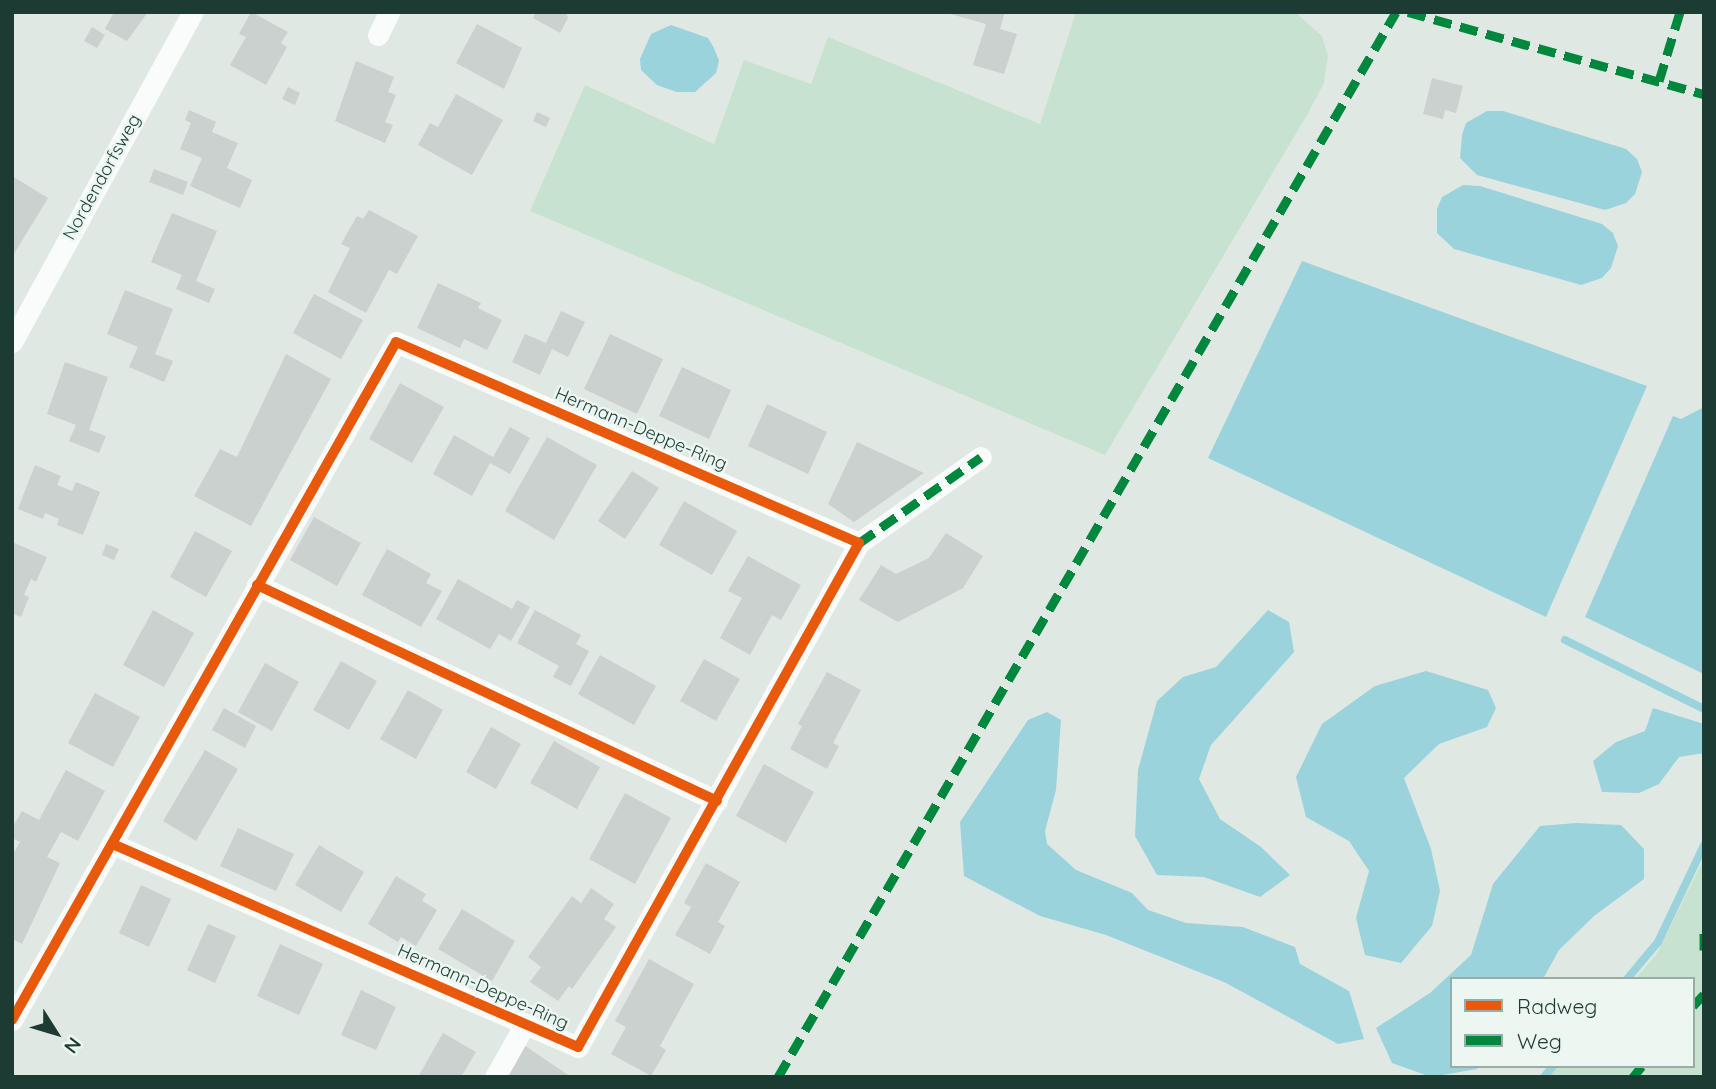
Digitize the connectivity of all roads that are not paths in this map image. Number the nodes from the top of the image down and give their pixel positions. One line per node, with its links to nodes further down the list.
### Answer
1 (192, 12): 4 (street, Nordendorfsweg)
2 (389, 12): 3 (street)
3 (378, 34)
4 (12, 342)
5 (981, 457): 6 (street, Hermann-Deppe-Ring)
6 (859, 543): 7 (street, Hermann-Deppe-Ring); 8 (street, Hermann-Deppe-Ring)
7 (257, 585): 8 (street); 9 (street, Hermann-Deppe-Ring)
8 (718, 801): 11 (street, Hermann-Deppe-Ring)
9 (115, 845): 10 (street, Hermann-Deppe-Ring); 11 (street, Hermann-Deppe-Ring)
10 (14, 1013)
11 (525, 1024): 12 (street)
12 (495, 1077)

